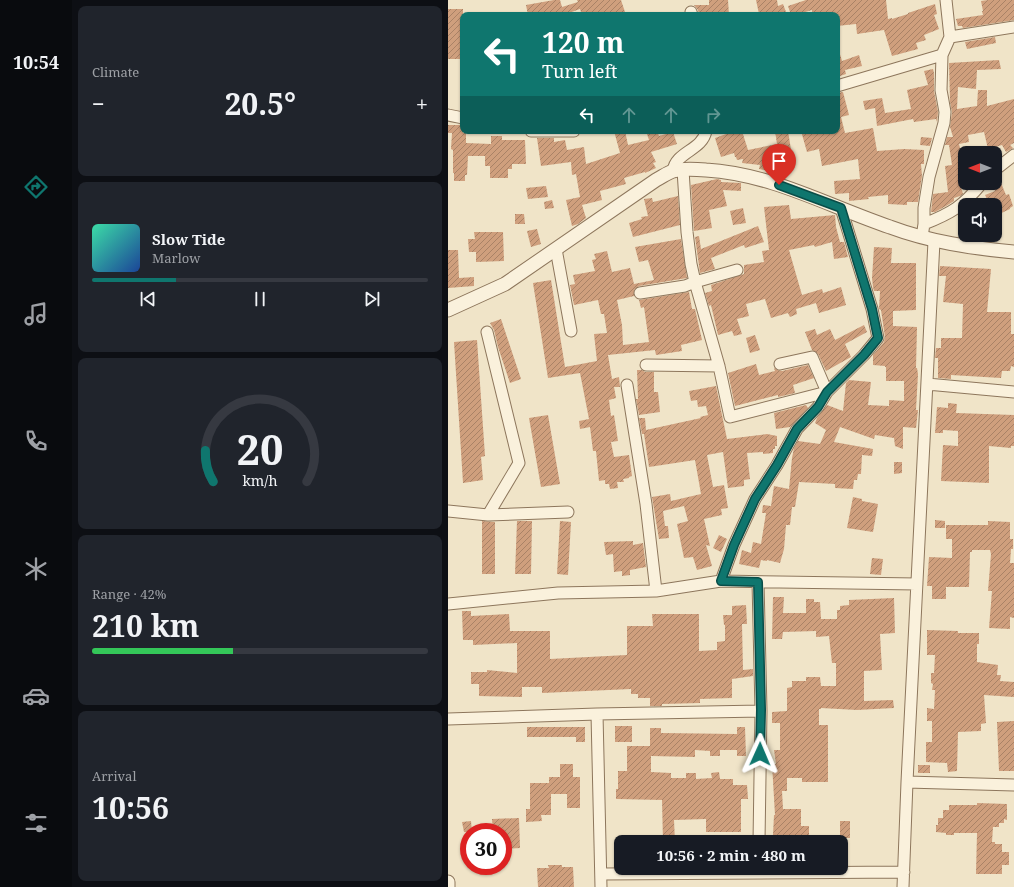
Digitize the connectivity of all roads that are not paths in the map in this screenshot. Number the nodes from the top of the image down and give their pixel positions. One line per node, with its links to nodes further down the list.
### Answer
1 (946, 0): 3 (street)
2 (1014, 26): 3 (street)
3 (950, 37): 4 (street)
4 (942, 55): 5 (street); 14 (street)
5 (840, 85)
6 (448, 115): 7 (street)
7 (460, 117)
8 (705, 134): 11 (street)
9 (1014, 155): 10 (street)
10 (1002, 164)
11 (678, 170): 13 (street); 16 (street); 19 (street)
12 (975, 190): 14 (street)
13 (841, 208): 15 (street); 29 (street)
14 (924, 224): 15 (street)
15 (928, 239): 17 (street); 27 (street)
16 (556, 248): 21 (street); 22 (street)
17 (1014, 252)
18 (737, 270): 19 (street)
19 (695, 282): 20 (street); 26 (street)
20 (640, 293)
21 (448, 310)
22 (571, 331)
23 (487, 332): 33 (street)
24 (780, 364): 29 (street)
25 (646, 365): 26 (street)
26 (719, 366): 29 (street)
27 (927, 384): 30 (street); 36 (street)
28 (627, 385): 37 (street)
29 (827, 392): 34 (street)
30 (1014, 392)
31 (448, 511): 33 (street)
32 (568, 512): 33 (street)
33 (488, 515)
34 (721, 581): 35 (street); 37 (street)
35 (758, 582): 36 (street); 39 (street)
36 (917, 584): 42 (street)
37 (656, 592): 38 (street)
38 (448, 604)
39 (761, 710): 40 (street); 44 (street)
40 (597, 714): 41 (street); 47 (street)
41 (448, 719)
42 (907, 782): 43 (street); 46 (street)
43 (1014, 785)
44 (759, 835)
45 (848, 872): 46 (street)
46 (904, 872): 52 (street)
47 (602, 874): 48 (street); 51 (street)
48 (614, 874)
49 (448, 882): 50 (street)
50 (448, 887)
51 (601, 887)
52 (903, 887)

